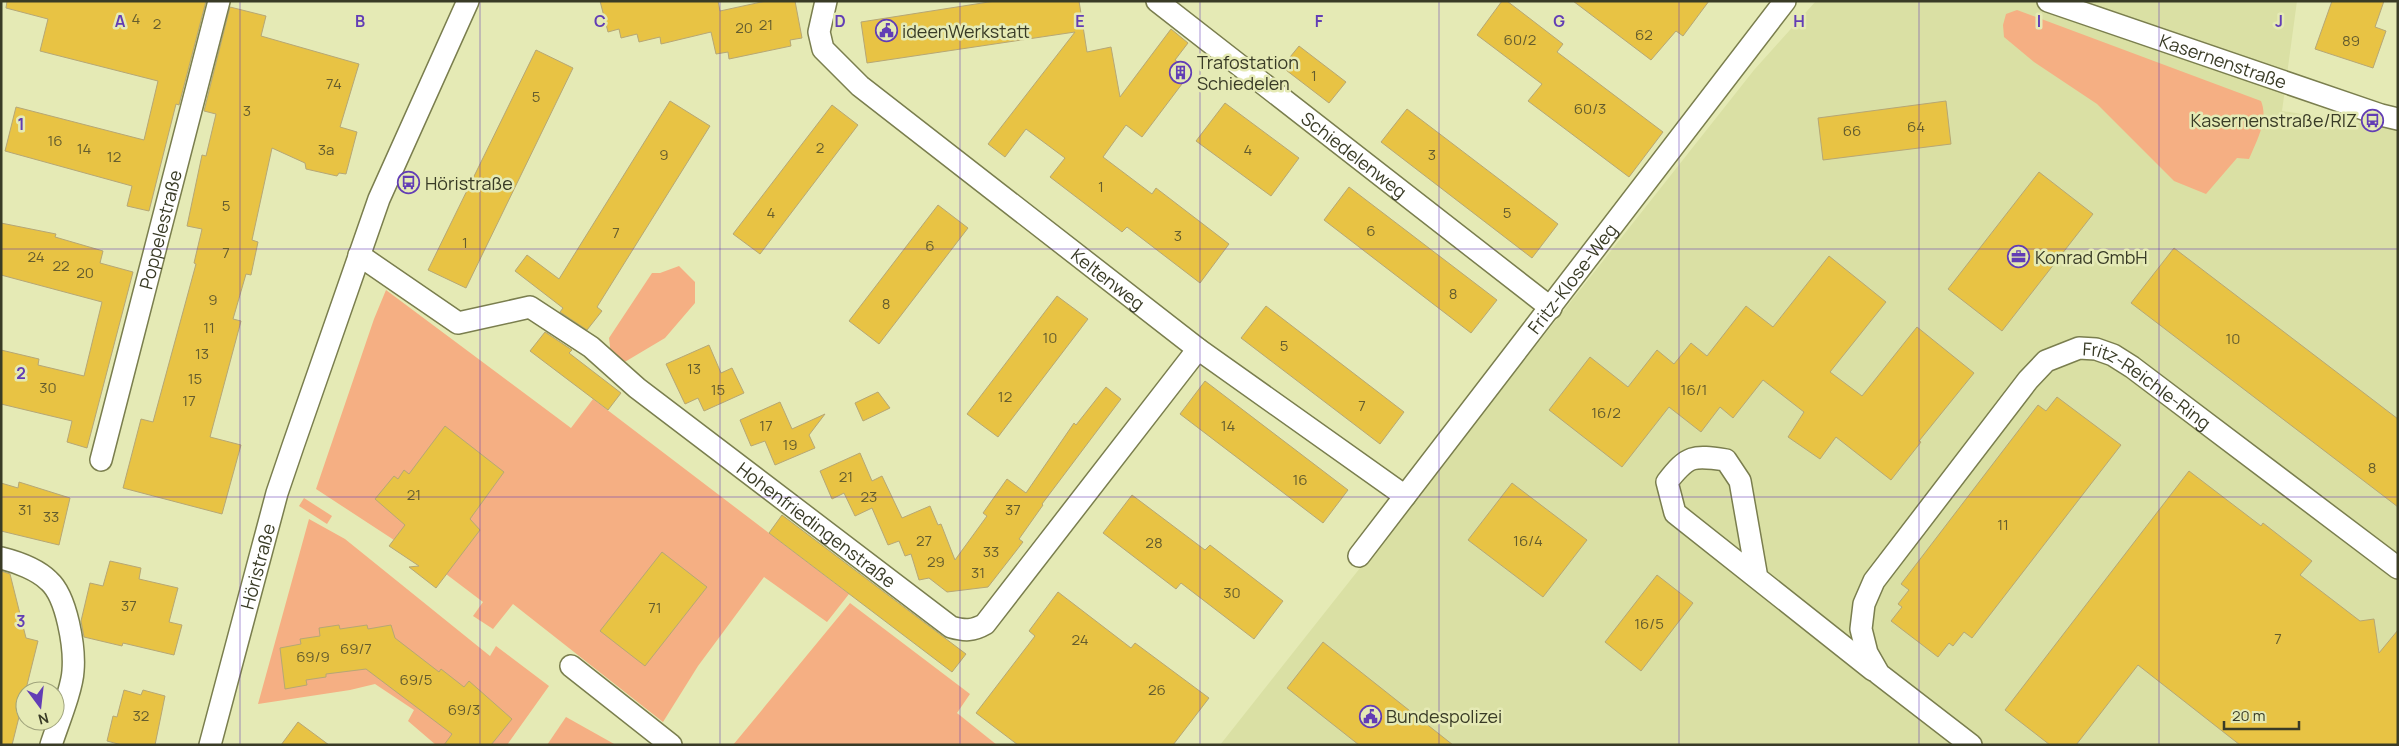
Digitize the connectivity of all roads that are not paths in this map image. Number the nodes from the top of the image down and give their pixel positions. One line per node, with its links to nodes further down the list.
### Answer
1 (219, 1): 11 (street, Poppelestraße)
2 (826, 1): 10 (street, Keltenweg)
3 (1157, 1): 9 (street, Schiedelenweg)
4 (1785, 1): 9 (street, Fritz-Klose-Weg)
5 (2048, 1): 7 (street, Kasernenstraße)
6 (467, 2): 8 (street, Höristraße)
7 (2398, 119)
8 (359, 255): 10 (street, Hohenfriedingenstraße); 20 (street, Höristraße)
9 (1551, 308): 12 (street, Fritz-Klose-Weg)
10 (1198, 349): 12 (street, Keltenweg)
11 (101, 460)
12 (1405, 496): 13 (street, Fritz-Klose-Weg)
13 (1359, 556)
14 (1, 558): 19 (street)
15 (2398, 568): 18 (street, Fritz-Reichle-Ring)
16 (1757, 578): 16 (street, Fritz-Reichle-Ring); 18 (street, Fritz-Reichle-Ring)
17 (571, 666): 21 (street)
18 (1879, 674): 22 (street, Fritz-Reichle-Ring)
19 (51, 745)
20 (210, 745)
21 (671, 745)
22 (1971, 745)

